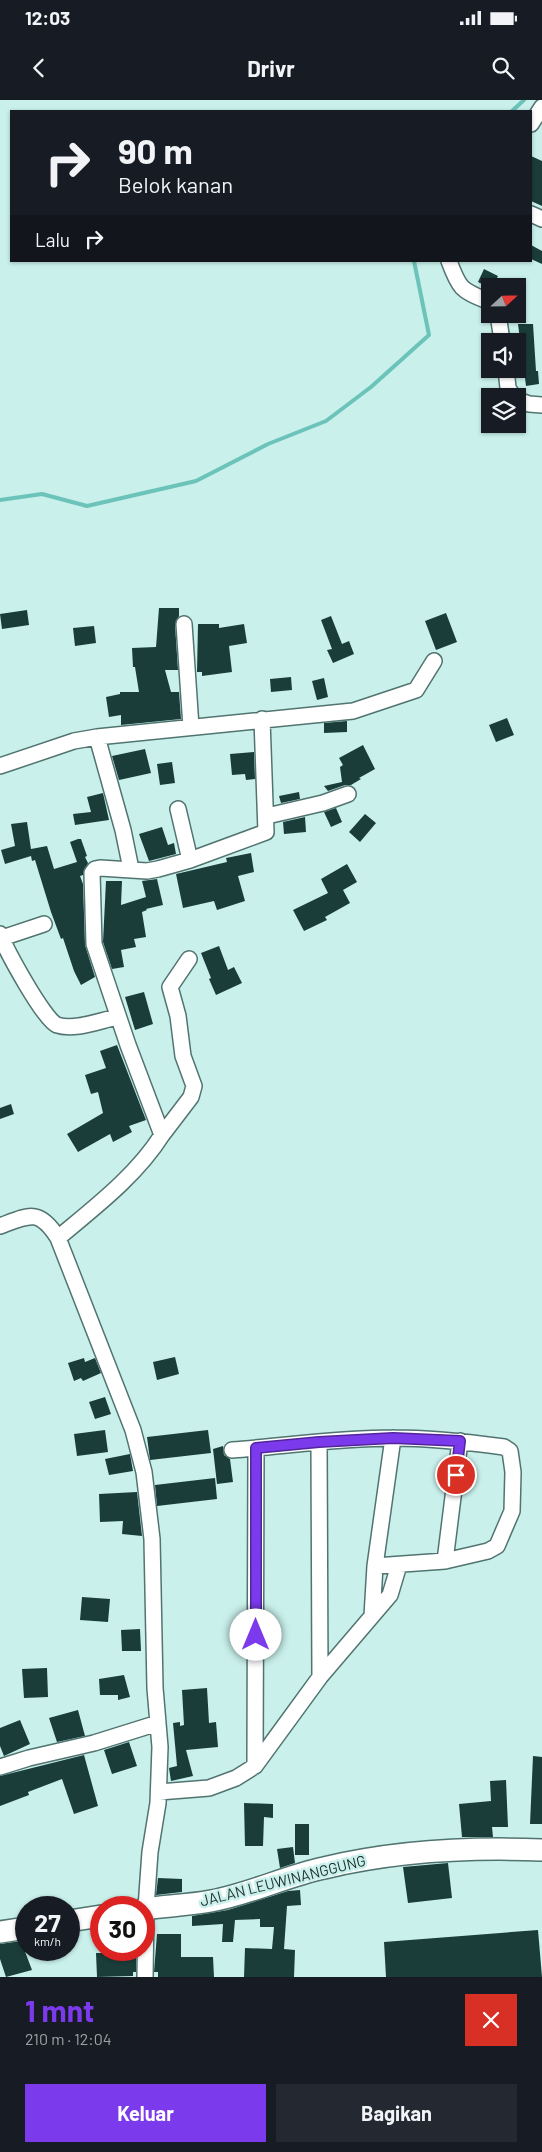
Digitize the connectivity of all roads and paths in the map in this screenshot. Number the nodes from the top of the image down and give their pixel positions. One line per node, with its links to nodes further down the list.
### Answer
1 (542, 107): 2 (street)
2 (532, 124)
3 (449, 262): 4 (street)
4 (481, 298)
5 (526, 403): 6 (street)
6 (542, 405)
7 (184, 624): 10 (street)
8 (434, 661): 9 (street)
9 (262, 719): 10 (street); 15 (street)
10 (192, 727): 11 (street)
11 (97, 737): 12 (street); 17 (street)
12 (0, 766)
13 (348, 794): 15 (street)
14 (178, 809): 16 (street)
15 (266, 816): 16 (street)
16 (190, 860): 17 (street)
17 (131, 869): 21 (street)
18 (44, 924): 19 (street)
19 (1, 936): 21 (street)
20 (189, 959): 22 (street)
21 (118, 1016): 22 (street)
22 (162, 1135): 24 (street)
23 (0, 1226): 24 (street)
24 (58, 1238): 35 (street)
25 (393, 1438): 26 (street); 27 (street); 32 (street)
26 (460, 1441): 30 (street); 30 (street)
27 (319, 1442): 28 (street); 34 (street)
28 (256, 1448): 29 (street); 36 (street)
29 (232, 1450)
30 (445, 1561): 31 (street)
31 (399, 1565): 32 (street); 33 (street)
32 (375, 1566): 33 (street)
33 (372, 1616): 34 (street)
34 (320, 1677): 36 (street)
35 (158, 1723): 37 (street); 38 (street)
36 (255, 1766): 38 (street)
37 (0, 1767)
38 (159, 1792): 40 (street)
39 (542, 1850): 41 (main road, JALAN LEUWINANGGUNG)
40 (146, 1896)
41 (155, 1908)
42 (15, 1930): 43 (main road)
43 (0, 1932)
44 (145, 1961): 45 (street)
45 (145, 1977)

